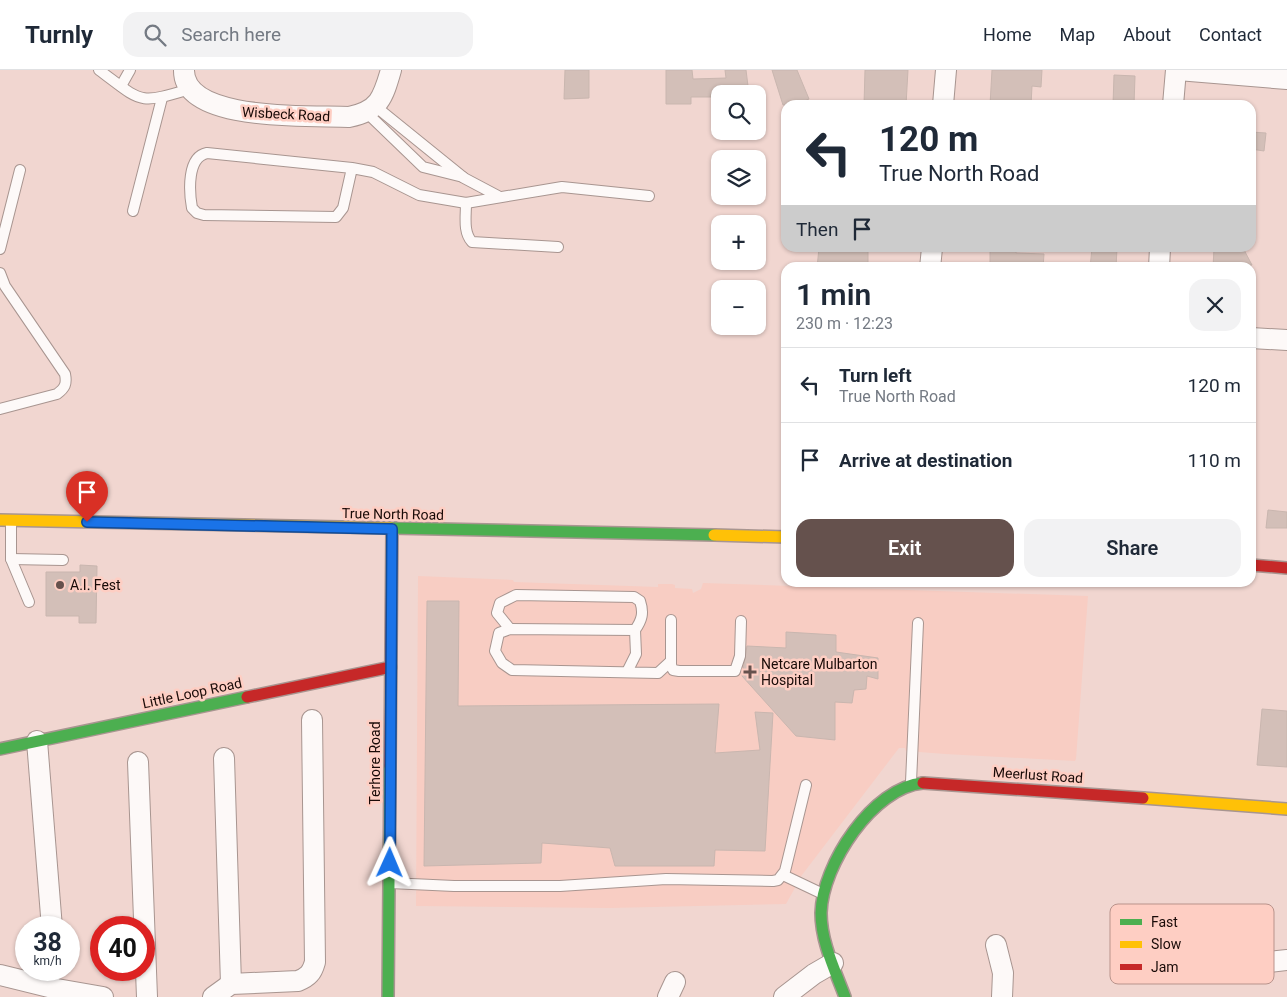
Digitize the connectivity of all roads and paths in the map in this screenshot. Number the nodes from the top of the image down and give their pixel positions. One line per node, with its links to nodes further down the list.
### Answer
1 (99, 70): 8 (lane)
2 (130, 70): 8 (lane)
3 (184, 70): 9 (street)
4 (392, 70): 13 (street)
5 (946, 70): 11 (street)
6 (1177, 70): 7 (street); 12 (street)
7 (1287, 79)
8 (121, 86): 10 (lane)
9 (190, 89): 10 (lane); 13 (street, Wisbeck Road)
10 (162, 98): 20 (lane)
11 (943, 100)
12 (1174, 100)
13 (371, 109): 16 (lane); 16 (lane)
14 (352, 168): 14 (lane); 19 (lane)
15 (20, 170): 22 (lane)
16 (464, 178): 17 (lane)
17 (498, 196): 18 (lane); 19 (lane)
18 (649, 196)
19 (466, 203): 21 (lane)
20 (133, 212)
21 (558, 247)
22 (0, 249)
23 (0, 272): 26 (lane)
24 (1256, 338): 25 (street)
25 (1287, 340)
26 (0, 409)
27 (5, 520): 28 (street, True North Road); 30 (lane)
28 (392, 529): 29 (street, True North Road); 41 (street, Terhore Road)
29 (781, 537)
30 (11, 559): 31 (lane); 34 (lane)
31 (63, 560)
32 (1256, 565): 33 (street)
33 (1287, 568)
34 (29, 602)
35 (671, 620): 40 (lane)
36 (741, 621): 40 (lane)
37 (918, 623): 48 (lane)
38 (510, 629): 39 (lane); 39 (lane); 42 (lane)
39 (635, 630): 42 (lane)
40 (671, 661): 42 (lane)
41 (391, 667): 44 (street, Little Loop Road); 52 (street, Terhore Road)
42 (627, 672)
43 (312, 720): 62 (street)
44 (37, 741): 45 (street, Little Loop Road); 54 (street)
45 (0, 749)
46 (224, 758): 62 (street)
47 (138, 762): 64 (street)
48 (911, 784): 50 (street, Meerlust Road); 53 (street, Meerlust Road)
49 (806, 785): 51 (lane)
50 (1287, 809)
51 (783, 875): 52 (lane); 53 (lane)
52 (389, 882): 66 (street, Terhore Road)
53 (823, 894): 58 (street, Meerlust Road)
54 (51, 916)
55 (996, 945): 69 (street)
56 (1287, 960): 57 (street)
57 (1274, 961)
58 (833, 964): 67 (street); 68 (street, Meerlust Road)
59 (0, 975): 60 (street)
60 (15, 976)
61 (59, 981): 63 (street)
62 (231, 984): 65 (street)
63 (102, 997)
64 (148, 997)
65 (213, 997)
66 (388, 997)
67 (784, 997)
68 (845, 997)
69 (1002, 997)

